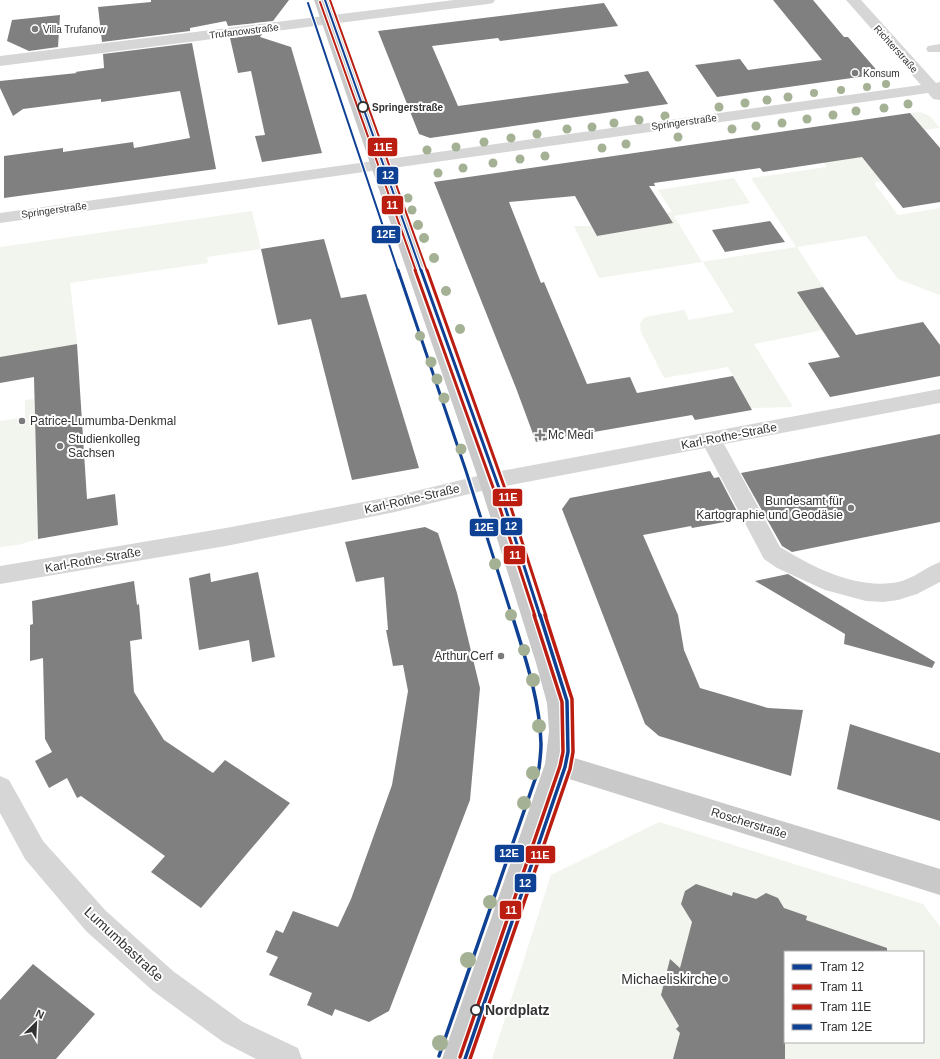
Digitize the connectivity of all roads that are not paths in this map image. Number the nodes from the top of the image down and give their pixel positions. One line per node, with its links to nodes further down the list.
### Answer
1 (321, 0): 4 (main road)
2 (488, 0): 4 (street, Trufanowstraße)
3 (853, 0): 6 (street, Richterstraße)
4 (328, 21): 5 (street, Trufanowstraße); 7 (main road)
5 (0, 61)
6 (937, 91): 7 (street, Springerstraße)
7 (378, 165): 8 (street, Springerstraße); 11 (main road)
8 (0, 218)
9 (940, 396): 10 (street, Karl-Rothe-Straße)
10 (711, 439): 11 (street, Karl-Rothe-Straße); 12 (street)
11 (490, 481): 13 (street, Karl-Rothe-Straße); 14 (main road)
12 (940, 571)
13 (0, 575)
14 (558, 764): 16 (main road, Roscherstraße); 18 (main road)
15 (0, 788): 17 (street, Lumumbastraße)
16 (940, 882)
17 (287, 1059)
18 (457, 1059)

